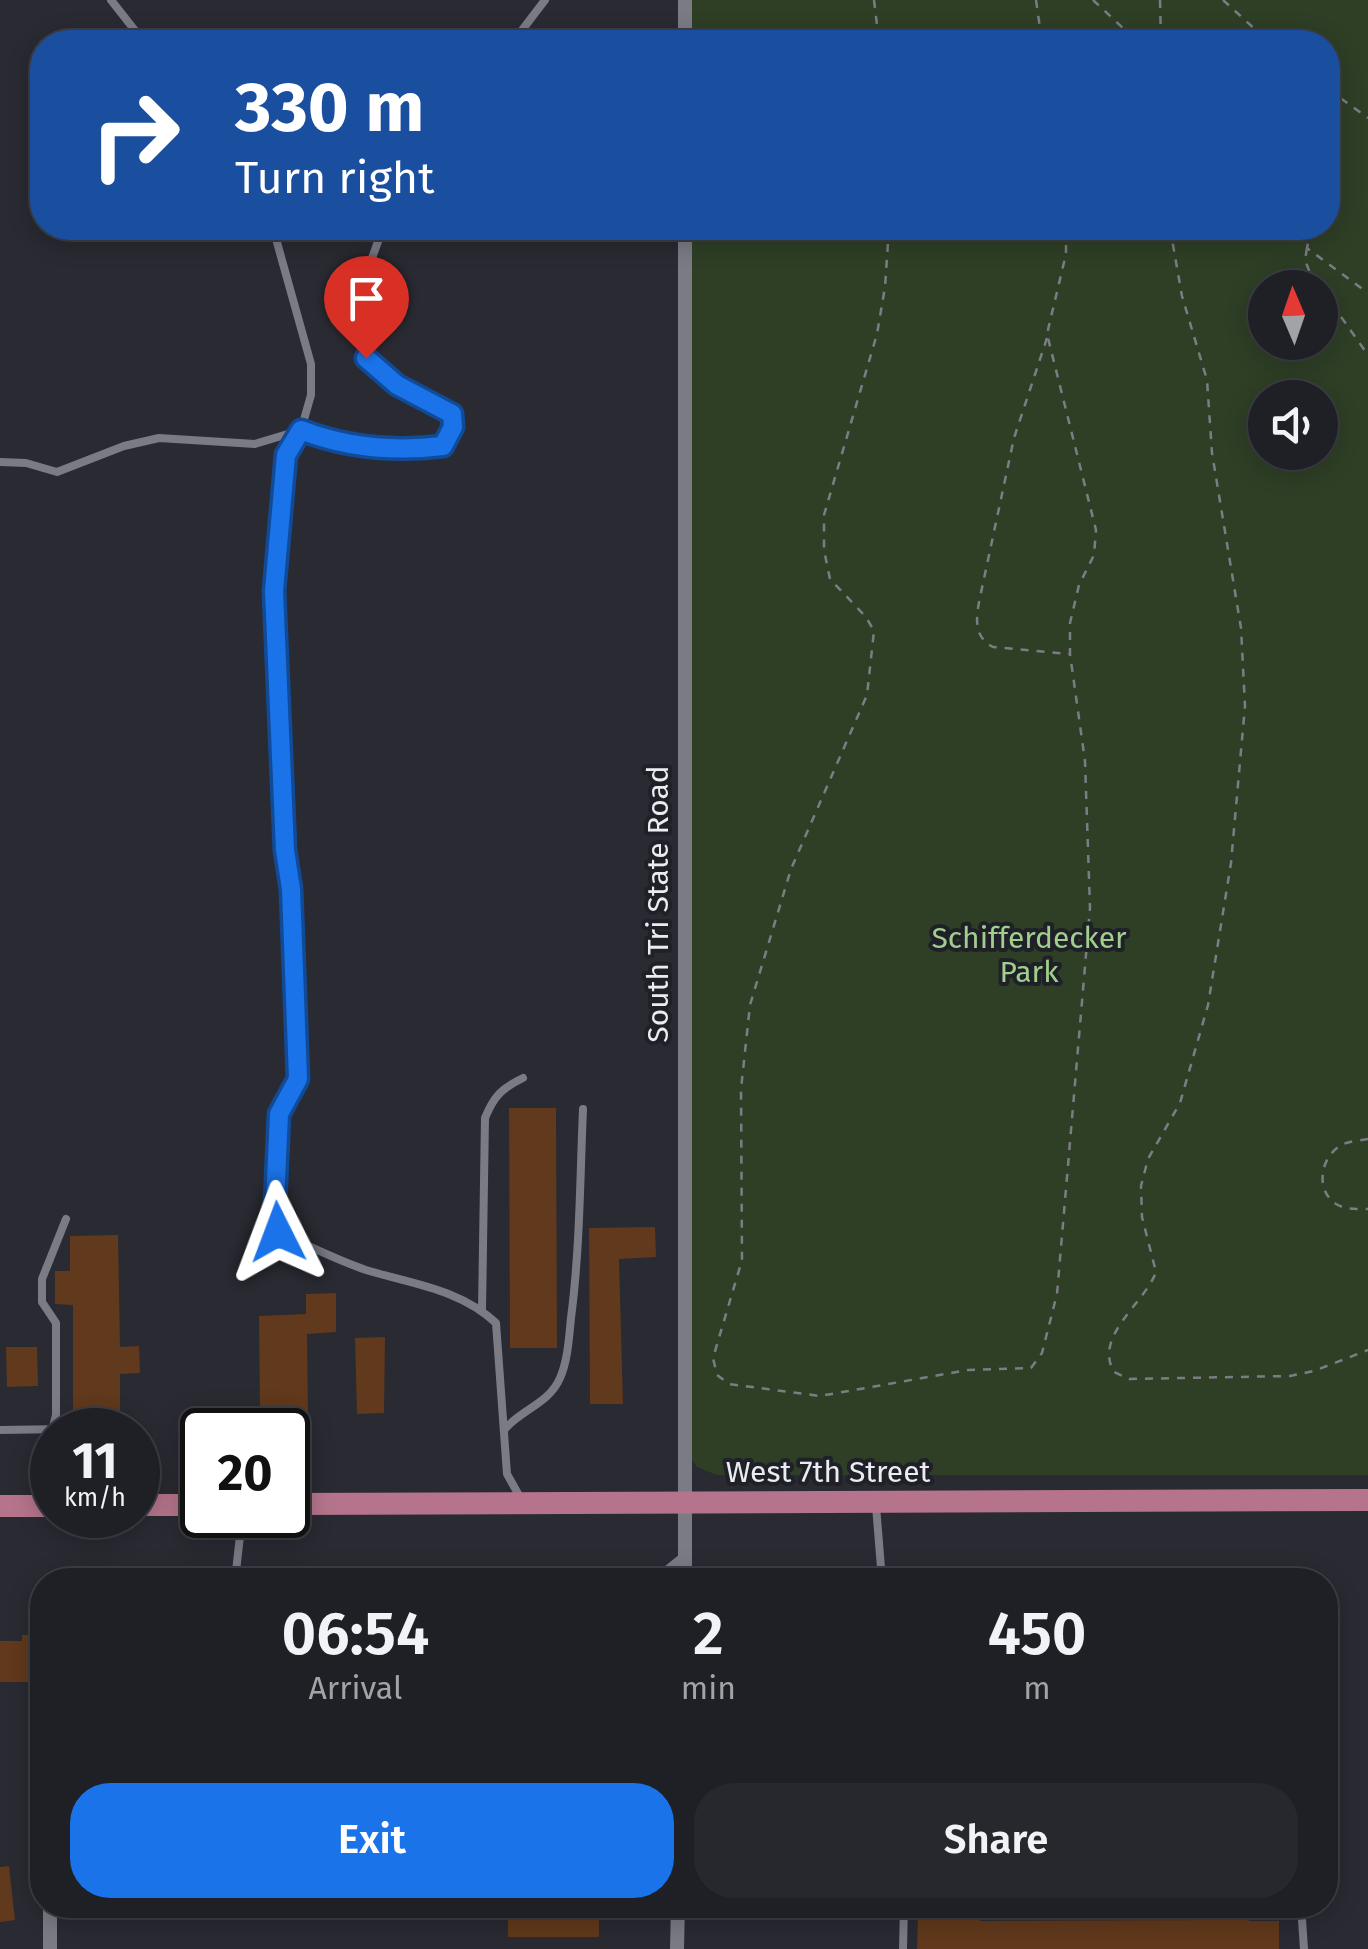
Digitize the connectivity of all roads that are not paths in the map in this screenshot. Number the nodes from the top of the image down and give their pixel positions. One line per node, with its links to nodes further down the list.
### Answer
1 (111, 0): 4 (lane)
2 (545, 0): 5 (lane)
3 (684, 0): 6 (street)
4 (135, 30)
5 (522, 30)
6 (685, 30)
7 (277, 240): 10 (lane)
8 (379, 240): 10 (lane)
9 (685, 240): 21 (street, South Tri State Road)
10 (301, 430): 11 (lane); 15 (lane)
11 (0, 462)
12 (524, 1078): 15 (lane)
13 (583, 1108): 19 (lane)
14 (66, 1220): 16 (lane)
15 (482, 1310): 19 (lane)
16 (56, 1408)
17 (0, 1430): 18 (lane)
18 (30, 1430)
19 (504, 1430): 23 (lane)
20 (1368, 1500): 22 (main road, West 7th Street)
21 (686, 1502): 22 (main road, West 7th Street); 23 (main road, West 7th Street); 28 (street, South Tri State Road)
22 (875, 1502): 32 (lane)
23 (523, 1503): 24 (main road, West 7th Street)
24 (310, 1504)
25 (0, 1506): 26 (main road)
26 (30, 1506)
27 (240, 1538): 29 (lane)
28 (685, 1555): 30 (lane); 31 (street, South Tri State Road)
29 (236, 1568)
30 (669, 1568)
31 (685, 1568)
32 (881, 1568)
33 (50, 1918): 37 (street)
34 (678, 1918): 38 (street)
35 (904, 1918): 39 (lane)
36 (1302, 1918): 40 (lane)
37 (50, 1949)
38 (678, 1949)
39 (903, 1949)
40 (1304, 1949)

